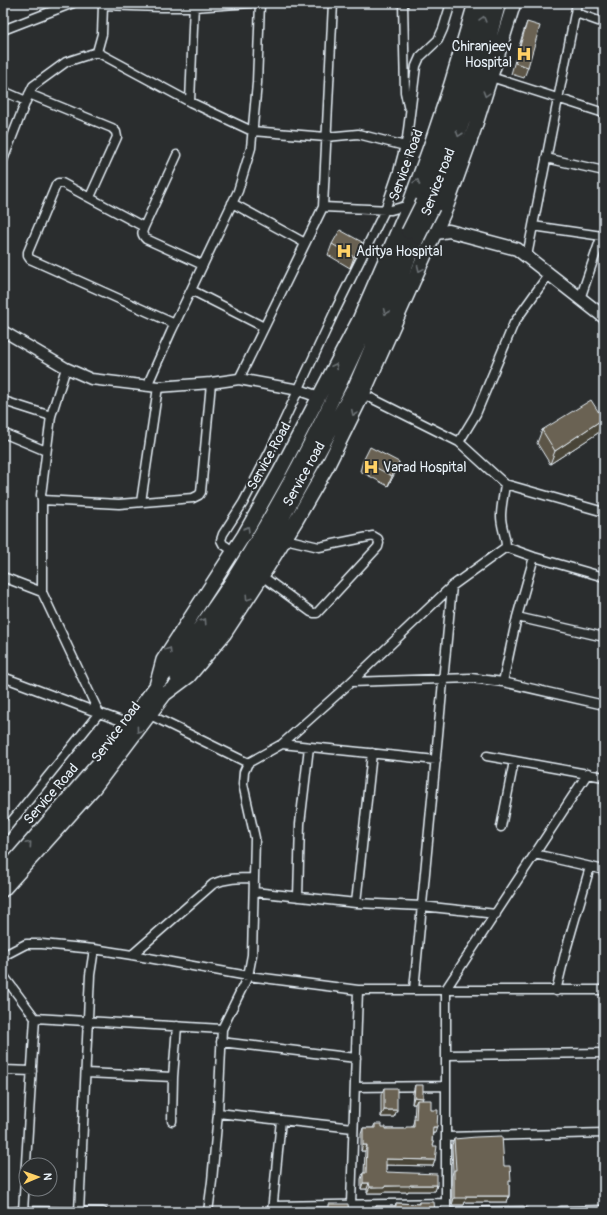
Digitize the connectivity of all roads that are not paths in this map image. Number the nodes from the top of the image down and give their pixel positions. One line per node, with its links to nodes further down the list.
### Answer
1 (72, 3): 17 (street)
2 (251, 3): 14 (street)
3 (260, 3): 26 (street)
4 (333, 3): 27 (street)
5 (403, 3): 24 (street)
6 (451, 3): 24 (street)
7 (475, 3): 38 (highway, Service Road, one-way to 7)
8 (488, 3): 35 (highway, one-way to 8)
9 (499, 3): 35 (highway, one-way to 35)
10 (514, 3): 19 (highway, Service road)
11 (577, 3): 15 (street)
12 (100, 4): 13 (street); 18 (street)
13 (139, 5): 14 (street)
14 (194, 5): 23 (street)
15 (576, 13): 16 (street); 22 (street)
16 (604, 23)
17 (3, 30)
18 (97, 52): 21 (street); 23 (street)
19 (491, 77): 22 (street); 39 (highway, Service road, one-way to 39)
20 (3, 91): 21 (street)
21 (27, 97): 31 (street); 33 (street)
22 (558, 99): 25 (street); 30 (street)
23 (190, 102): 26 (street)
24 (410, 112): 28 (street)
25 (604, 113)
26 (252, 131): 27 (street); 34 (street)
27 (326, 137): 28 (street); 36 (street)
28 (405, 146): 37 (street)
29 (177, 155): 41 (street)
30 (546, 158): 32 (street); 40 (street)
31 (3, 159)
32 (604, 171)
33 (90, 197): 41 (street); 51 (street)
34 (232, 204): 44 (street); 46 (street)
35 (428, 204): 86 (highway, bridge)
36 (323, 207): 37 (street); 44 (street)
37 (385, 210): 38 (street); 59 (street)
38 (403, 211): 39 (main road); 43 (main road); 61 (highway, Service Road, one-way to 38)
39 (445, 226): 43 (highway, Service road); 45 (main road)
40 (533, 226): 42 (street); 45 (street)
41 (144, 227): 46 (street)
42 (603, 232): 49 (street)
43 (436, 233): 60 (highway, Service road, one-way to 60)
44 (305, 243): 52 (street)
45 (526, 256): 47 (main road)
46 (203, 265): 48 (street)
47 (549, 274): 49 (main road); 65 (street)
48 (191, 290): 51 (street); 52 (street)
49 (580, 298): 50 (main road)
50 (604, 317)
51 (175, 324): 57 (street)
52 (264, 327): 55 (street)
53 (3, 331): 54 (street)
54 (66, 368): 57 (street); 63 (street)
55 (239, 379): 56 (street); 59 (street)
56 (211, 383): 58 (street); 69 (street)
57 (147, 386): 58 (street)
58 (158, 387): 69 (street)
59 (299, 390): 61 (street); 73 (street)
60 (363, 394): 65 (street); 71 (highway, Service road, one-way to 71)
61 (319, 397): 73 (highway, Service Road, one-way to 61)
62 (7, 402): 63 (street)
63 (51, 416): 66 (street)
64 (3, 433): 66 (street)
65 (459, 442): 67 (street)
66 (46, 451): 68 (street)
67 (505, 484): 70 (street); 72 (street)
68 (42, 500): 69 (street); 79 (street)
69 (141, 502)
70 (604, 512)
71 (285, 539): 75 (highway, Service road); 75 (street)
72 (506, 547): 74 (street); 78 (street)
73 (233, 551): 86 (highway, Service Road, one-way to 73)
74 (534, 557): 77 (street); 80 (street)
75 (262, 576): 86 (highway, Service road, one-way to 86)
76 (3, 577): 79 (street)
77 (604, 577)
78 (452, 586): 83 (street); 84 (street)
79 (42, 592): 88 (street)
80 (517, 617): 81 (street); 85 (street)
81 (604, 636)
82 (3, 677): 88 (street)
83 (444, 679): 84 (street); 85 (street); 95 (street)
84 (351, 682): 91 (street)
85 (503, 682): 87 (street)
86 (160, 690): 89 (highway, Service road); 90 (highway, Service Road)
87 (604, 706)
88 (99, 712): 90 (street); 101 (street)
89 (150, 715): 97 (street); 107 (highway, Service road, one-way to 107)
90 (127, 723): 105 (highway, Service Road, one-way to 90)
91 (282, 744): 92 (street); 97 (street)
92 (309, 747): 93 (street); 109 (street)
93 (372, 753): 95 (street); 110 (street)
94 (487, 756): 96 (street)
95 (436, 760): 111 (street)
96 (514, 761): 98 (street); 100 (street)
97 (248, 763): 106 (street)
98 (588, 774): 99 (street); 102 (street)
99 (604, 777)
100 (501, 828)
101 (3, 832)
102 (535, 854): 103 (street); 112 (street)
103 (590, 867): 104 (street); 122 (street)
104 (604, 870)
105 (3, 874)
106 (254, 878): 108 (street); 114 (street)
107 (3, 890)
108 (254, 892): 109 (street); 117 (street)
109 (298, 898): 110 (street)
110 (356, 903): 111 (street)
111 (422, 906): 112 (street); 120 (street)
112 (496, 914): 118 (street)
113 (94, 949): 114 (street); 115 (street); 124 (street)
114 (132, 955): 117 (street)
115 (3, 956)
116 (3, 975): 123 (street)
117 (248, 976): 119 (street); 126 (street)
118 (446, 989): 120 (street); 122 (street); 129 (street)
119 (358, 990): 120 (street); 130 (street)
120 (414, 990)
121 (604, 990): 122 (street)
122 (556, 991)
123 (35, 1018): 124 (street); 132 (street)
124 (89, 1021): 125 (street); 133 (street)
125 (177, 1026): 126 (street); 134 (street)
126 (222, 1029): 127 (street)
127 (221, 1042): 130 (street); 137 (street)
128 (604, 1053): 129 (street)
129 (446, 1055): 136 (street)
130 (356, 1058): 135 (street)
131 (3, 1070): 132 (street)
132 (32, 1071): 147 (street)
133 (86, 1072): 134 (street); 151 (street)
134 (173, 1077): 139 (street)
135 (354, 1086): 136 (street); 140 (street)
136 (446, 1086): 142 (street)
137 (218, 1113): 138 (street); 153 (street)
138 (281, 1120): 140 (street); 145 (street)
139 (172, 1121)
140 (353, 1128): 144 (street)
141 (604, 1133): 142 (street)
142 (446, 1136): 143 (street)
143 (446, 1203): 144 (street); 154 (street)
144 (351, 1204): 145 (street)
145 (273, 1209)
146 (604, 1210): 149 (street)
147 (19, 1211): 150 (street); 151 (street)
148 (528, 1211): 155 (street)
149 (551, 1211)
150 (3, 1212)
151 (78, 1212): 152 (street)
152 (103, 1212)
153 (208, 1212)
154 (446, 1212)
155 (451, 1212)

